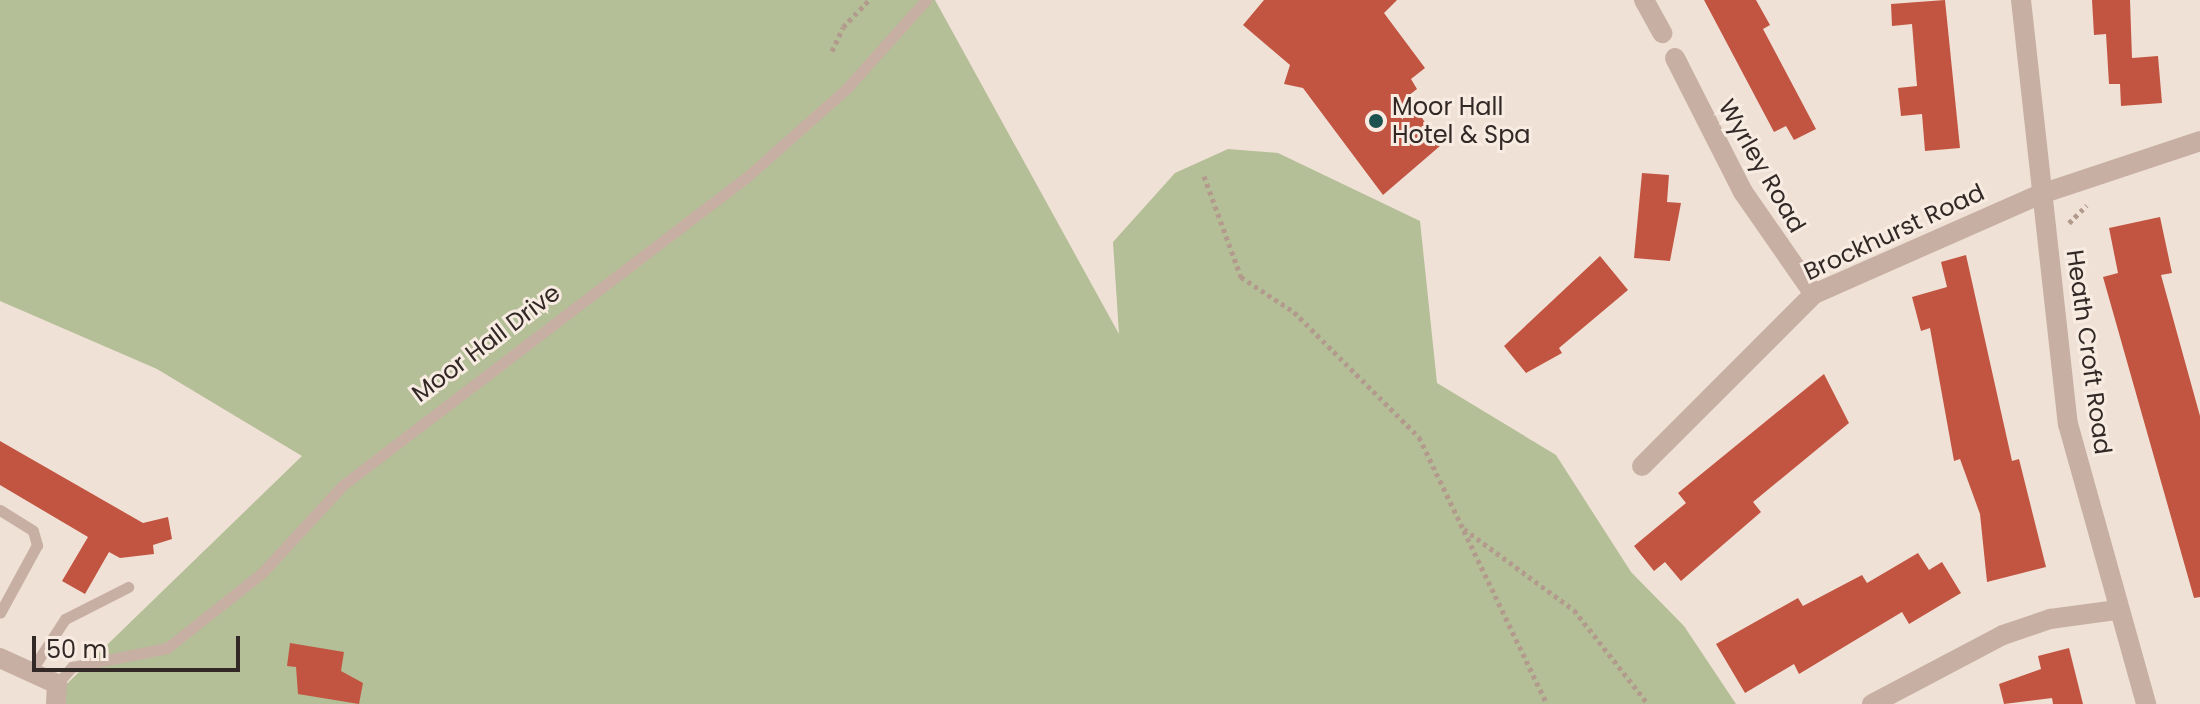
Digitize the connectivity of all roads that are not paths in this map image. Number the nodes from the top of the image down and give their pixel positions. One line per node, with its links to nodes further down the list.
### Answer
1 (926, 0): 16 (lane, Moor Hall Drive)
2 (1644, 0): 4 (street)
3 (2021, 0): 7 (street, Heath Croft Road)
4 (1662, 33)
5 (1675, 58): 8 (street, Wyrley Road)
6 (2200, 141): 7 (street, Brockhurst Road)
7 (2041, 194): 8 (street, Brockhurst Road); 12 (street, Heath Croft Road)
8 (1814, 294): 9 (street, Brockhurst Road)
9 (1642, 466)
10 (0, 510): 13 (lane)
11 (128, 587): 15 (lane)
12 (2117, 610): 17 (street); 18 (street, Heath Croft Road)
13 (0, 613)
14 (0, 658): 15 (street, Moor Hall Drive)
15 (29, 674): 16 (street, Moor Hall Drive)
16 (56, 694)
17 (1872, 704)
18 (2146, 704)

